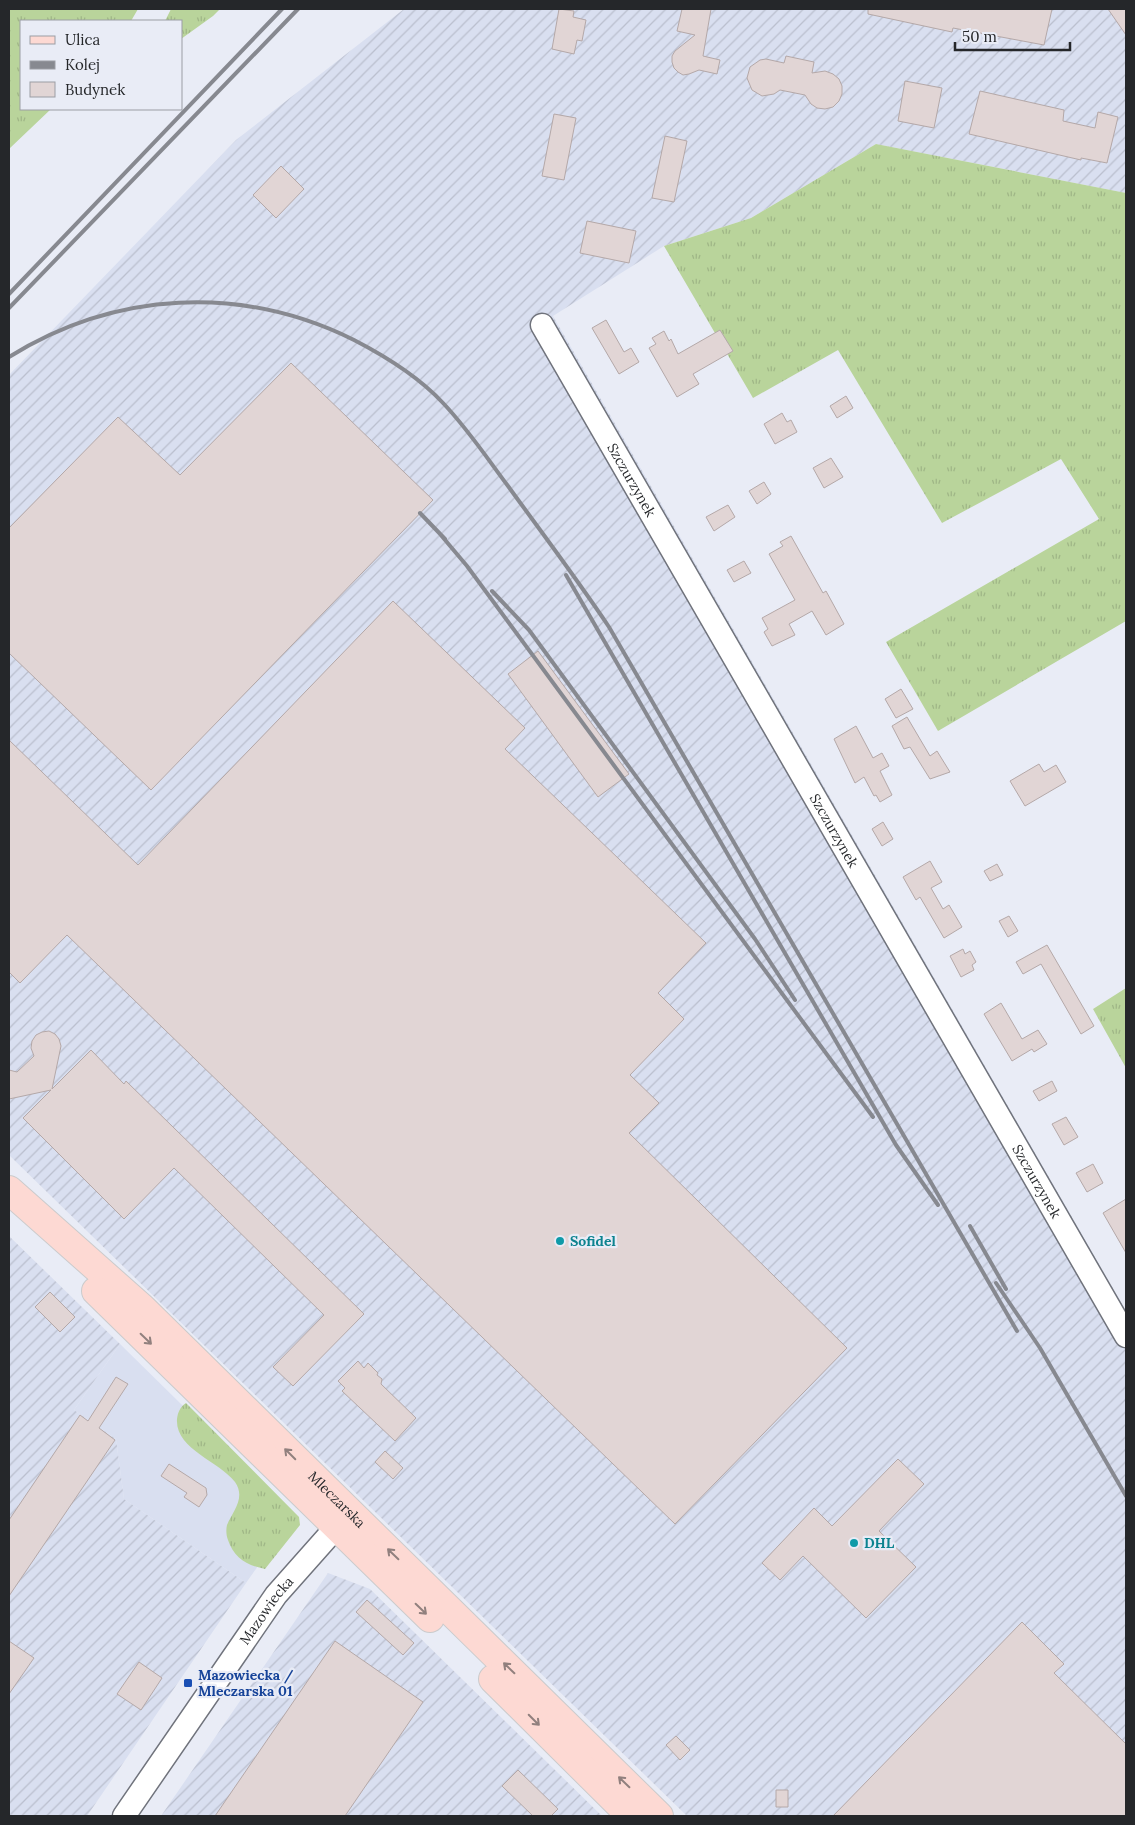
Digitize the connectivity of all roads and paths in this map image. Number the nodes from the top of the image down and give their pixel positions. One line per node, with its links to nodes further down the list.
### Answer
1 (542, 325): 3 (street, Szczurzynek)
2 (9, 1191): 4 (main road, Mleczarska)
3 (1126, 1336)
4 (343, 1520): 5 (street, Mazowiecka); 6 (main road, Mleczarska, one-way to 6); 7 (main road, Mleczarska, one-way to 4)
5 (124, 1816)
6 (631, 1816)
7 (659, 1816)

